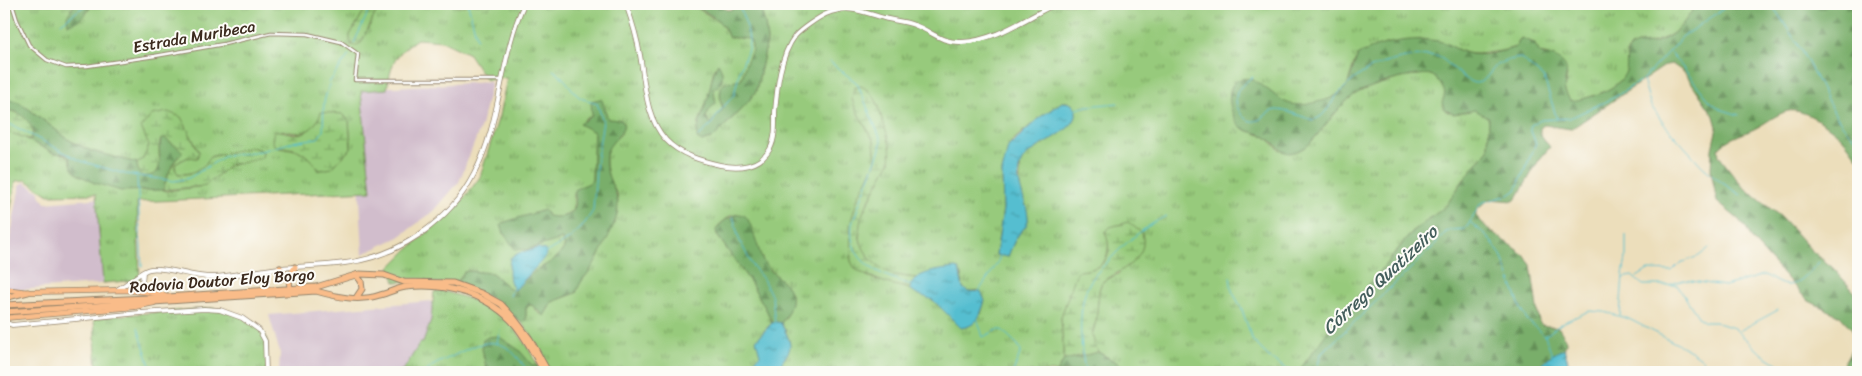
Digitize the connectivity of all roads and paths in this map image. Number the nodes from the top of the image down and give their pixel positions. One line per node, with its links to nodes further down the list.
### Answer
1 (12, 4): 5 (street, Estrada Muribeca)
2 (524, 4): 5 (street)
3 (626, 4): 4 (street)
4 (1056, 4)
5 (502, 80): 6 (street)
6 (295, 267): 7 (street); 10 (highway)
7 (280, 268): 8 (street); 10 (highway)
8 (143, 272): 12 (street); 15 (street)
9 (356, 275): 13 (highway, Rodovia Doutor Eloy Borgo); 18 (highway); 28 (highway, Rodovia Doutor Eloy Borgo)
10 (289, 278): 13 (highway)
11 (4, 289): 14 (main road)
12 (117, 290): 14 (main road); 15 (main road)
13 (290, 291): 16 (highway, Rodovia Doutor Eloy Borgo); 18 (highway); 19 (highway)
14 (28, 292): 17 (highway)
15 (146, 292): 16 (main road)
16 (167, 297): 20 (highway, Rodovia Doutor Eloy Borgo)
17 (4, 298)
18 (356, 298): 27 (highway)
19 (155, 302): 21 (highway); 22 (main road)
20 (4, 305)
21 (4, 312)
22 (46, 316): 23 (main road); 25 (street)
23 (4, 318)
24 (4, 322): 25 (street)
25 (46, 323): 26 (street)
26 (266, 372)
27 (544, 372)
28 (548, 372)

